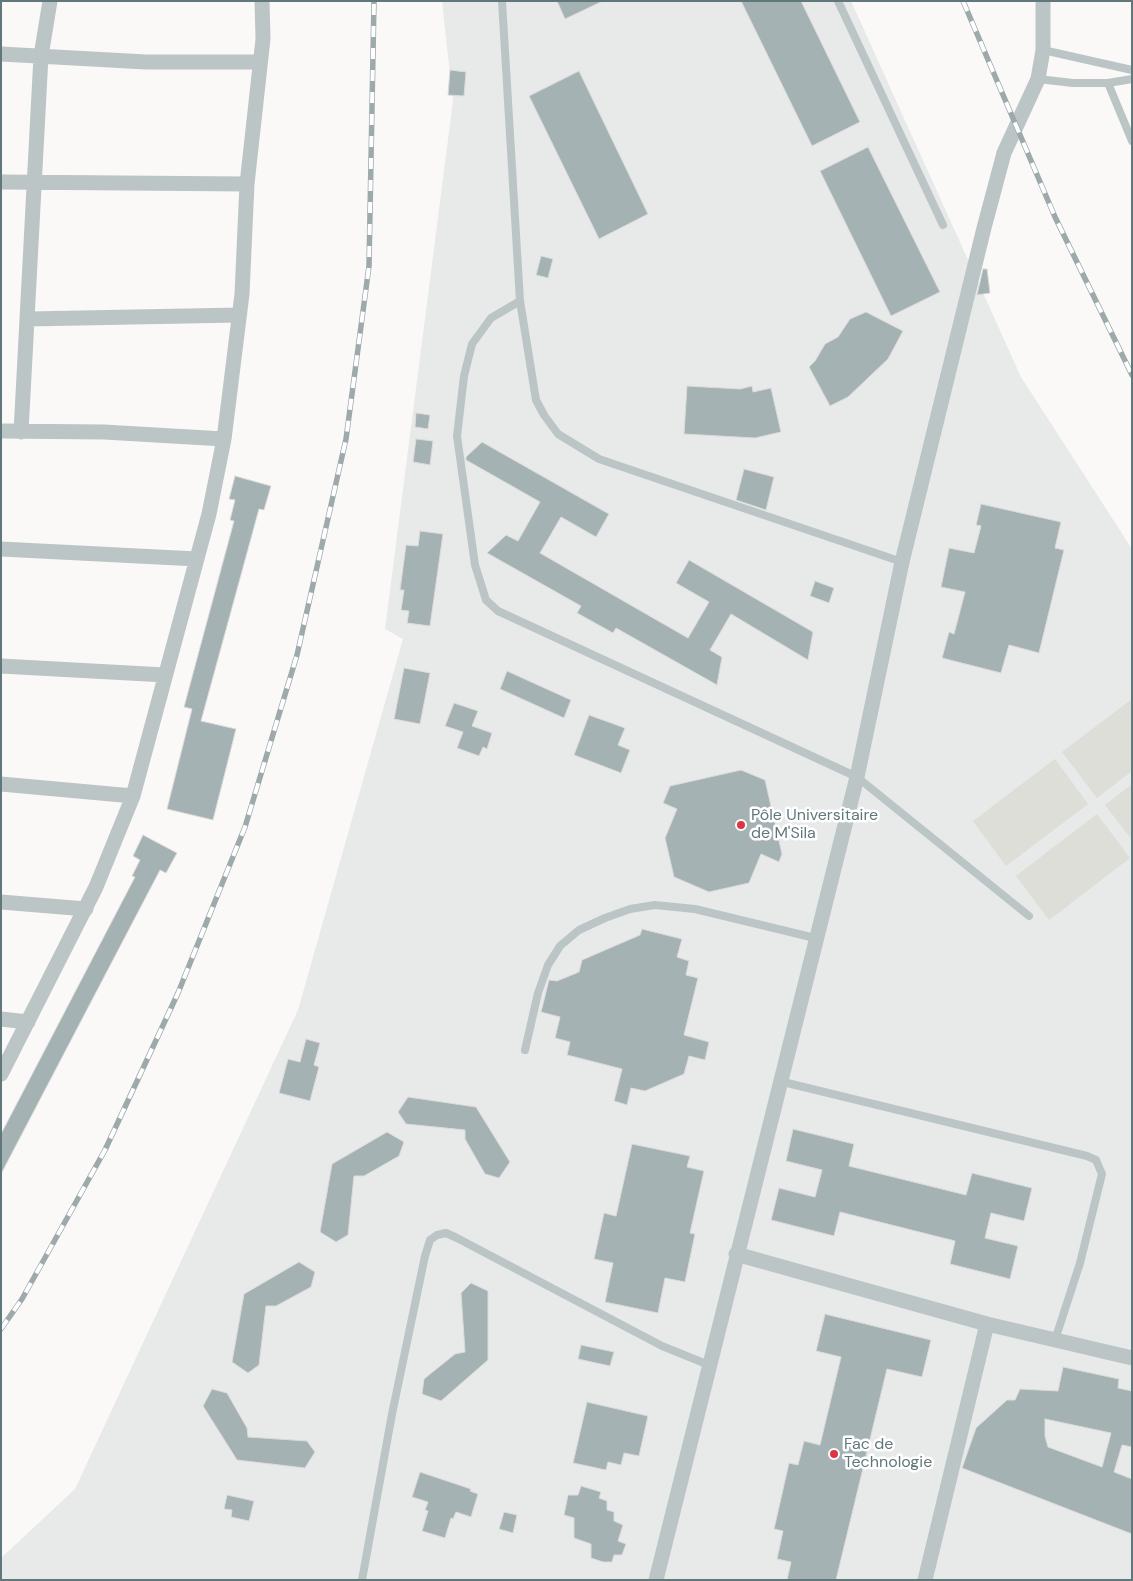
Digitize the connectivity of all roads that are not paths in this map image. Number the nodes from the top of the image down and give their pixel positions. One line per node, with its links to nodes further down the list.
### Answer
1 (50, 1): 8 (street)
2 (262, 1): 9 (street)
3 (502, 1): 19 (lane)
4 (838, 1): 18 (lane)
5 (1043, 1): 6 (street)
6 (1043, 50): 10 (lane); 11 (street)
7 (1, 54): 8 (street)
8 (41, 56): 9 (street); 16 (street)
9 (260, 62): 17 (street)
10 (1132, 70)
11 (1038, 79): 13 (lane); 27 (street)
12 (1132, 79): 13 (lane)
13 (1108, 83): 14 (lane)
14 (1132, 140)
15 (1, 182): 16 (street)
16 (35, 183): 17 (street); 21 (street)
17 (247, 184): 20 (street)
18 (944, 225)
19 (520, 301): 27 (lane); 30 (lane)
20 (239, 316): 21 (street); 24 (street)
21 (28, 319): 23 (street)
22 (1, 432): 23 (street)
23 (21, 432): 24 (street)
24 (224, 439): 26 (street)
25 (1, 550): 26 (street)
26 (197, 559): 29 (street)
27 (902, 562): 30 (street)
28 (1, 666): 29 (street)
29 (165, 675): 32 (street)
30 (857, 777): 35 (lane); 36 (street)
31 (1, 784): 32 (street)
32 (134, 796): 34 (street)
33 (1, 902): 34 (street)
34 (86, 909): 38 (street)
35 (1029, 916)
36 (816, 938): 39 (lane); 41 (street)
37 (1, 1020): 38 (street)
38 (28, 1022): 40 (street)
39 (525, 1050)
40 (1, 1074)
41 (780, 1081): 42 (street); 44 (lane)
42 (736, 1254): 43 (street); 46 (street)
43 (987, 1324): 44 (street); 49 (street)
44 (1055, 1340): 45 (street)
45 (1132, 1358)
46 (708, 1365): 47 (lane); 48 (street)
47 (362, 1580)
48 (656, 1580)
49 (925, 1580)

